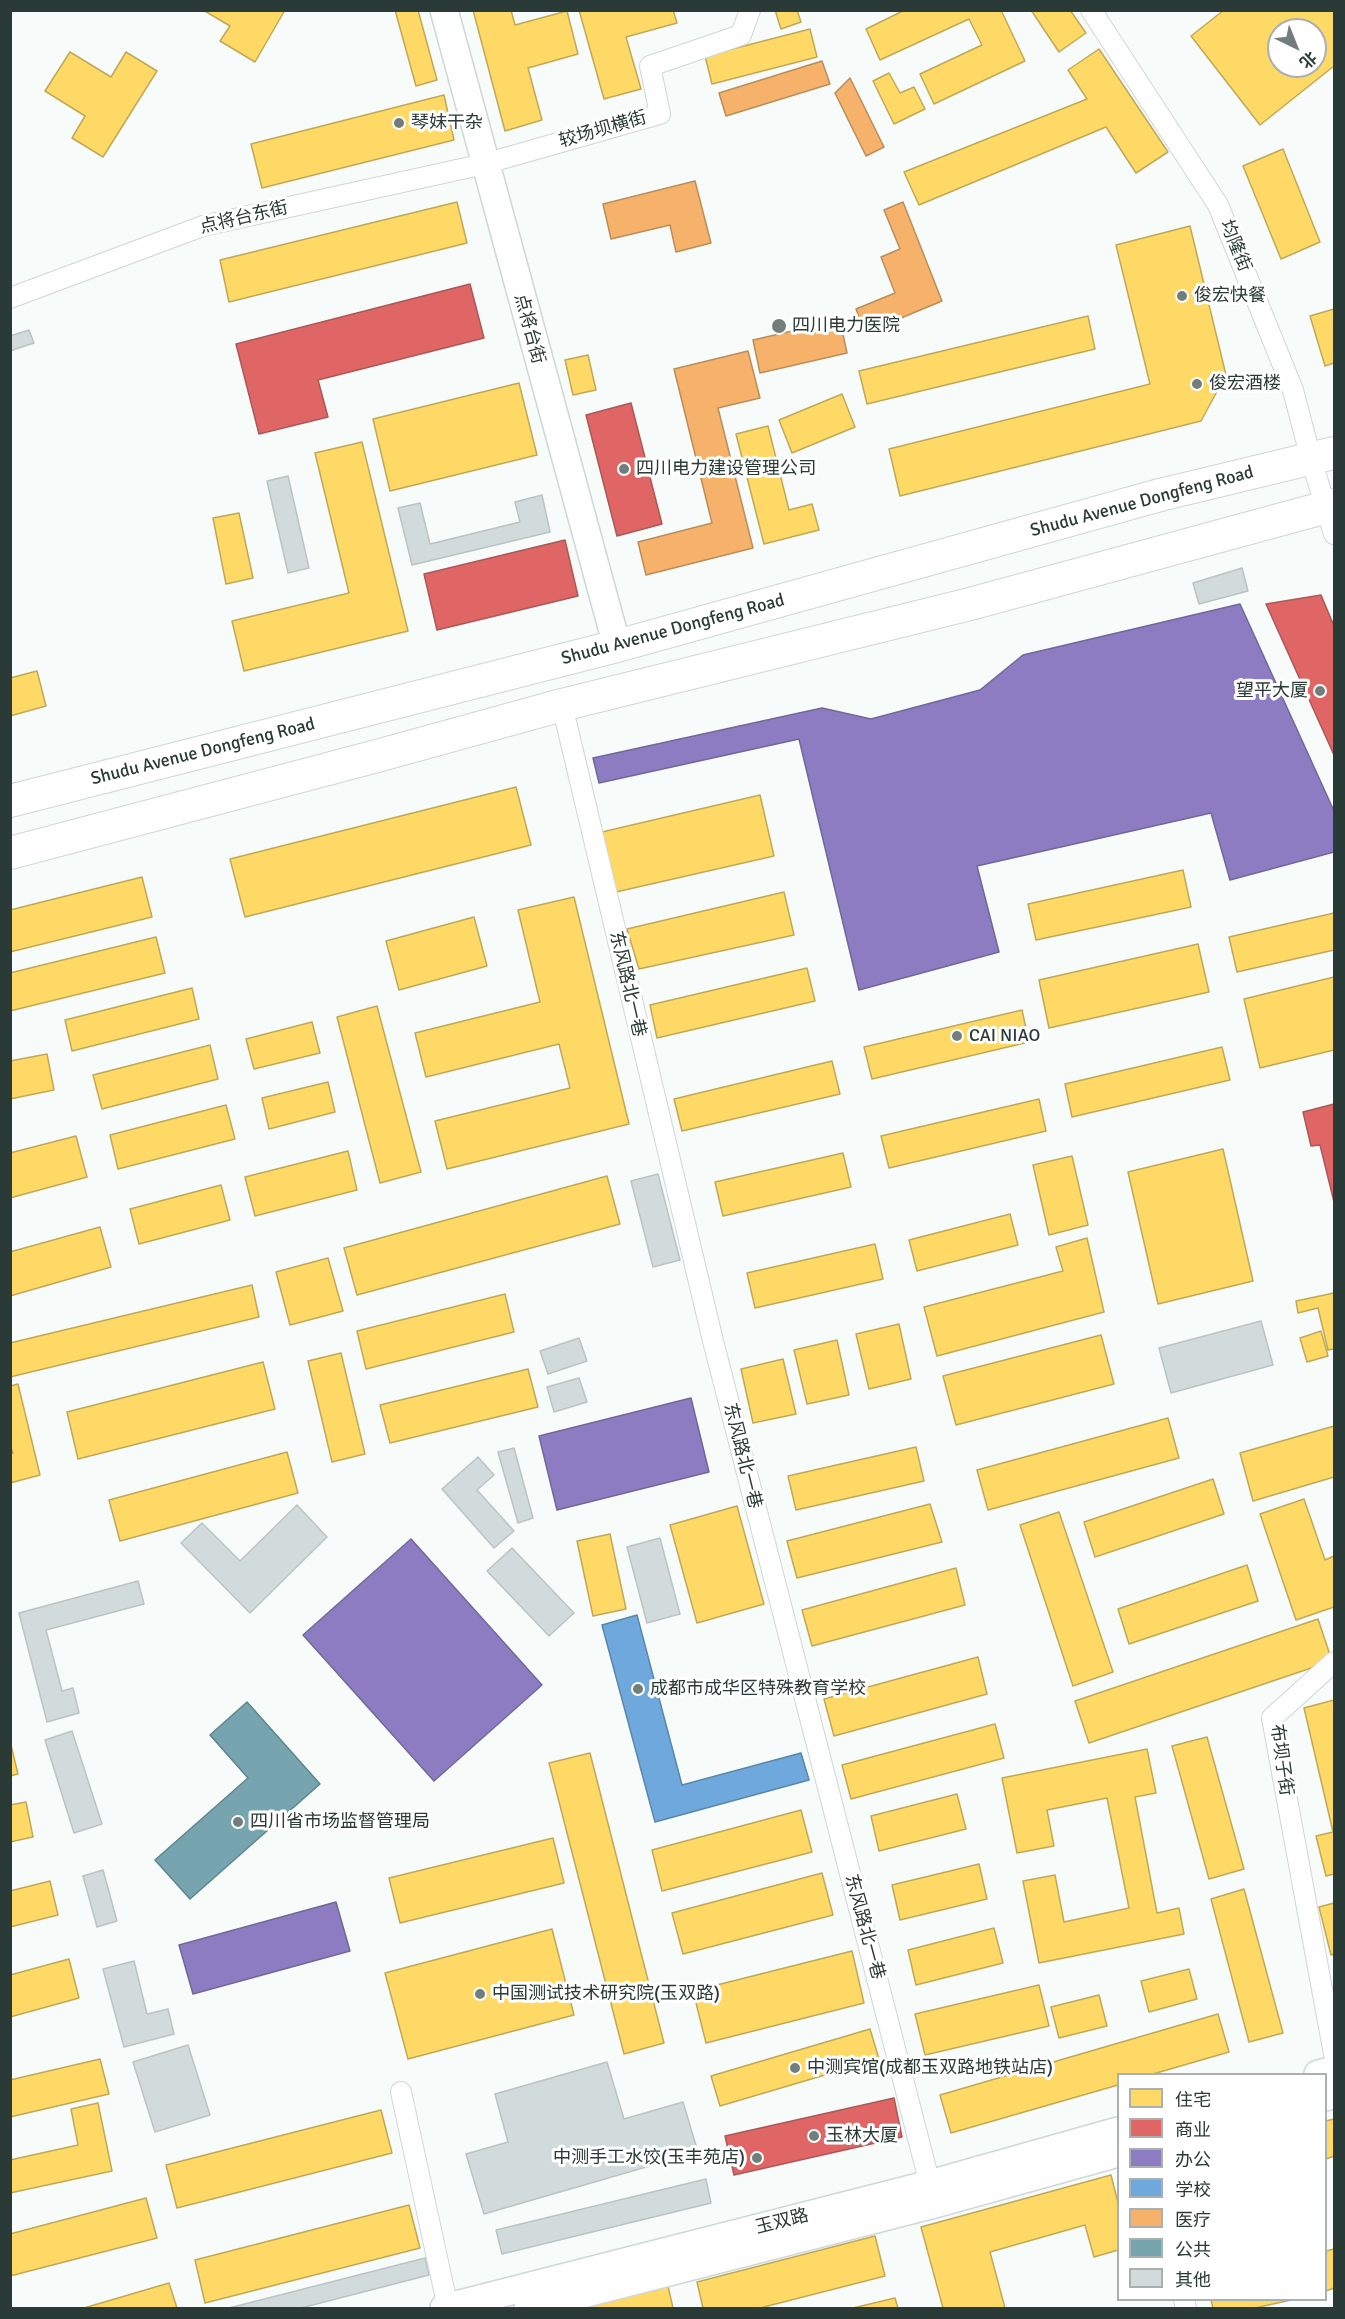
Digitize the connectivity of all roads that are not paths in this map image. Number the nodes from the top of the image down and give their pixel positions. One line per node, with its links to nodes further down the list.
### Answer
1 (444, 10): 4 (main road, 点将台街)
2 (750, 10): 4 (street, 较场坝横街)
3 (1091, 10): 6 (street, 均隆街)
4 (484, 164): 5 (street, 点将台东街); 8 (main road, 点将台街)
5 (10, 298)
6 (1323, 456): 7 (street, 均隆街); 8 (main road, Shudu Avenue Dongfeng Road)
7 (1331, 516): 9 (main road)
8 (617, 646): 10 (main road, Shudu Avenue Dongfeng Road)
9 (561, 705): 11 (main road); 17 (street, 东风路北一巷)
10 (10, 801)
11 (10, 853)
12 (1335, 1662): 13 (street, 布坝子街)
13 (1335, 2054)
14 (401, 2092): 18 (street)
15 (1117, 2132): 17 (main road, 玉双路)
16 (1117, 2153): 17 (main road, 玉双路)
17 (933, 2194): 18 (main road, 玉双路); 19 (main road, 玉双路)
18 (447, 2308)
19 (528, 2308)

